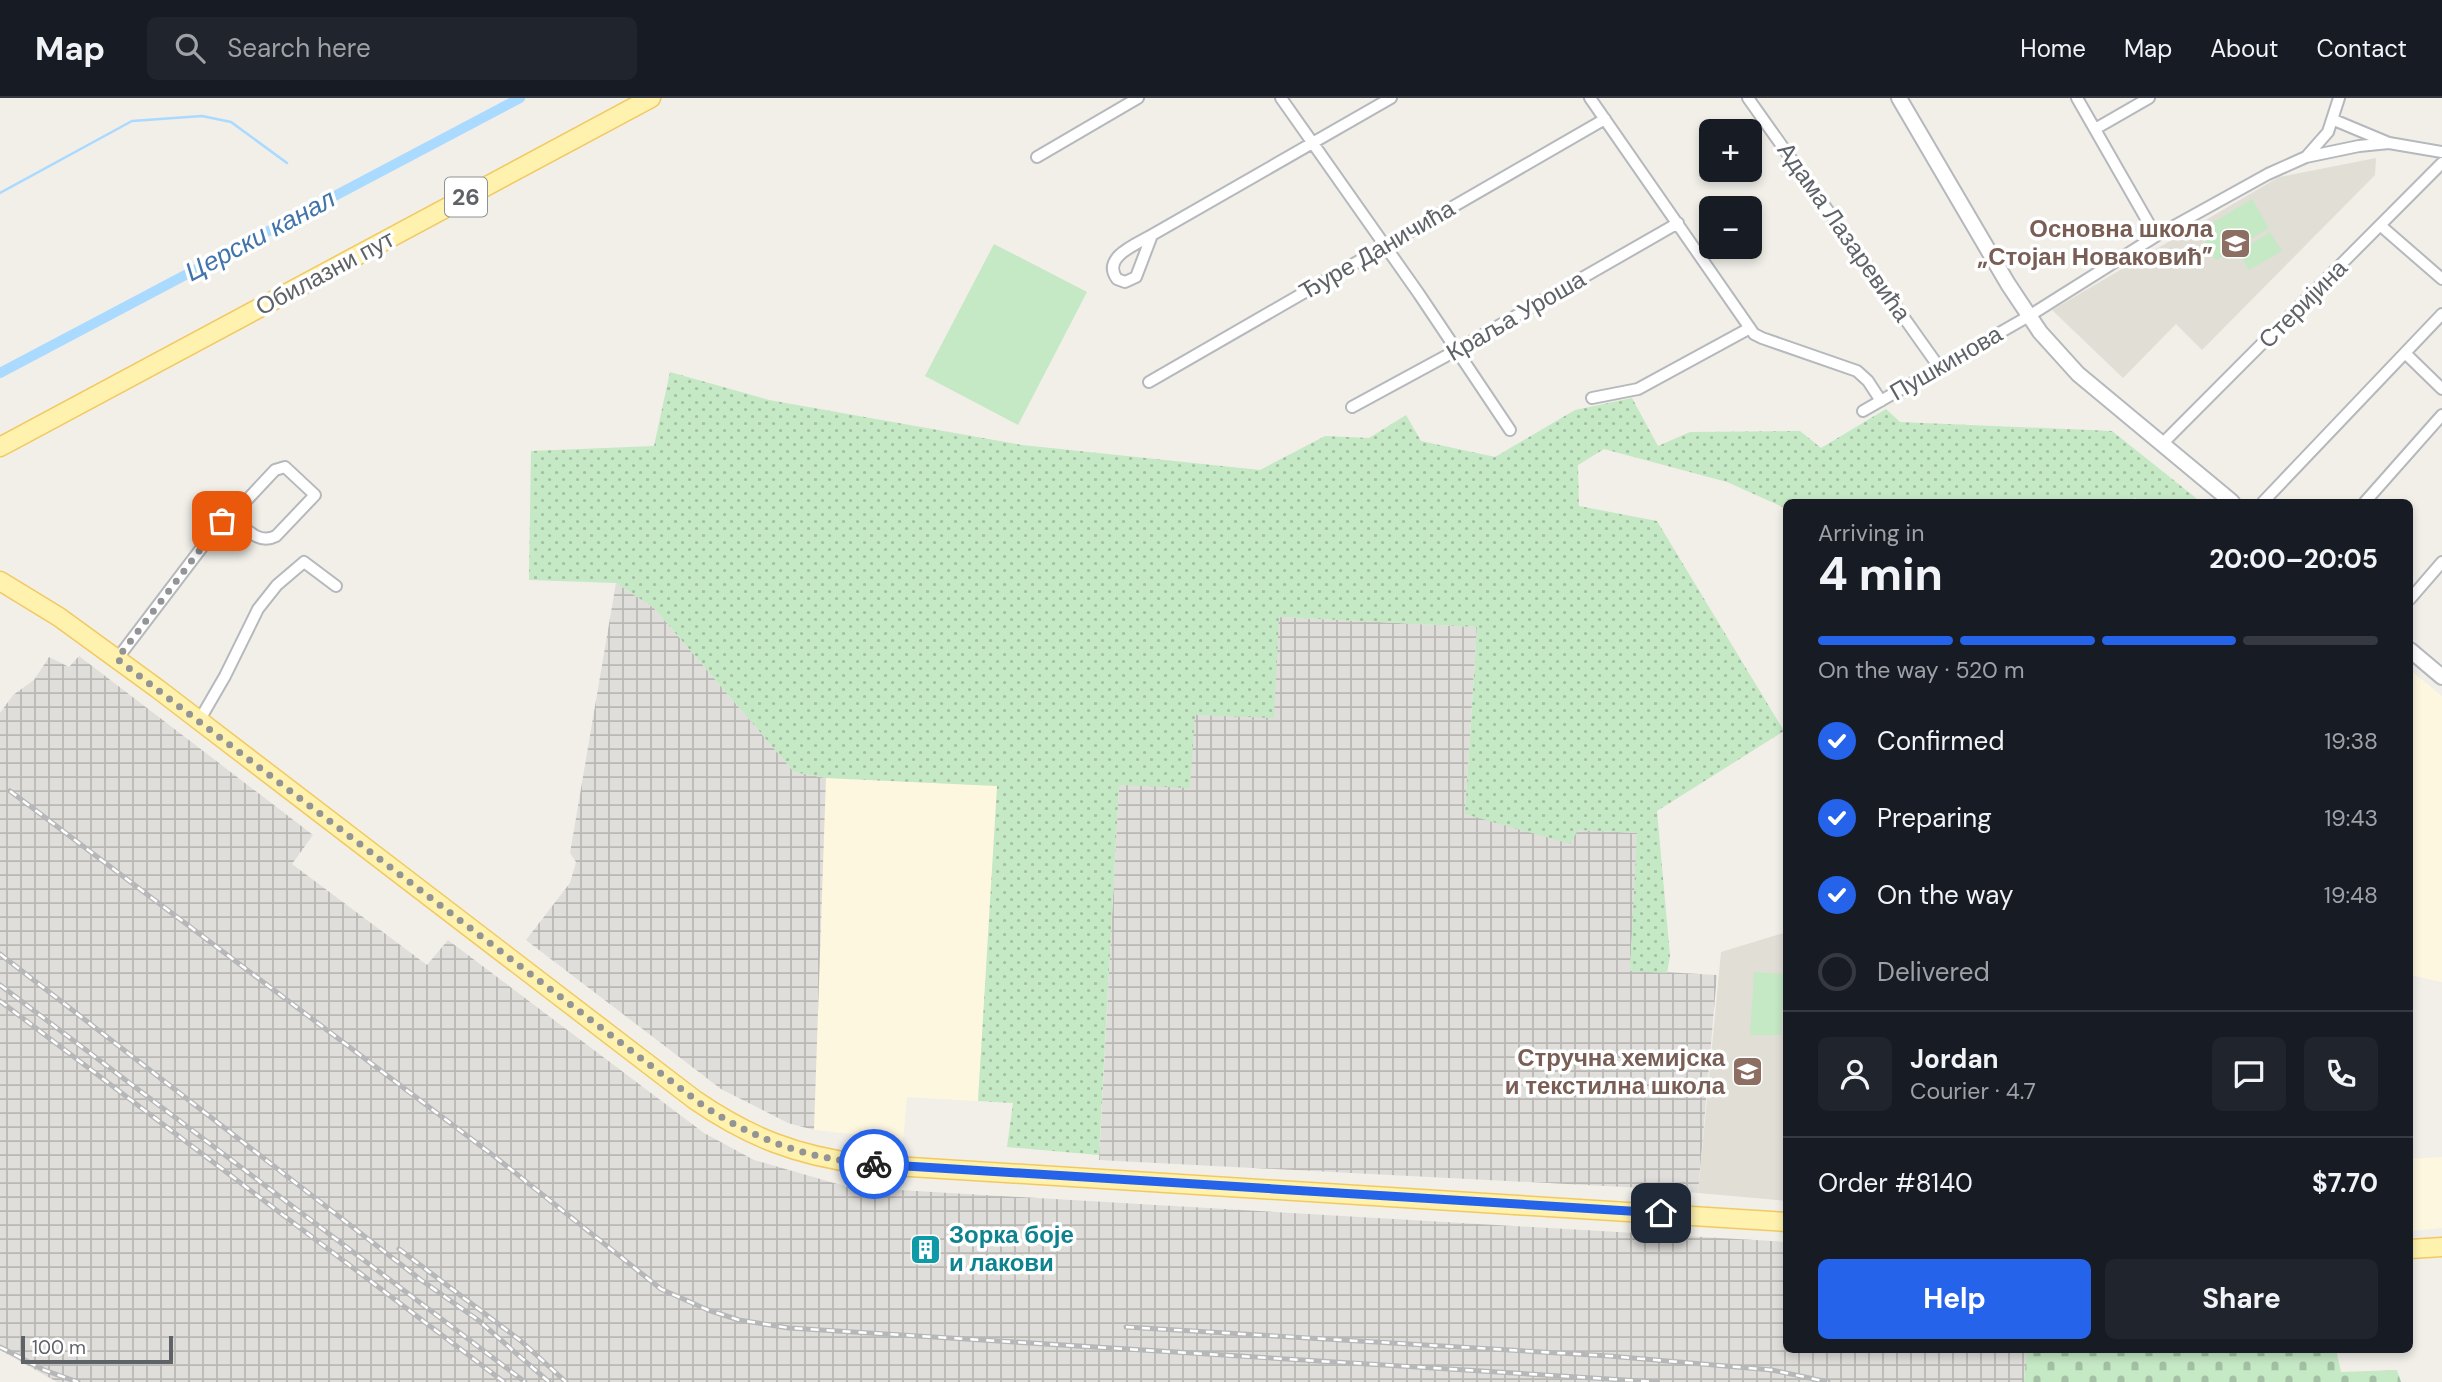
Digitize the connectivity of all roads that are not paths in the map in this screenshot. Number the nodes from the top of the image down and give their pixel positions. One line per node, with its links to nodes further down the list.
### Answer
1 (651, 98): 41 (main road, Обилазни пут / 26)
2 (1138, 98): 17 (street)
3 (1281, 98): 14 (street)
4 (1391, 98): 14 (street)
5 (1590, 98): 11 (street)
6 (1748, 98): 31 (street, Адама Лазаревића)
7 (1899, 98): 27 (street)
8 (2077, 98): 13 (street)
9 (2149, 98): 13 (street)
10 (2338, 99): 12 (street)
11 (1605, 120): 20 (street); 24 (street, Ђуре Даничића)
12 (2334, 120): 15 (street); 18 (street)
13 (2095, 129): 23 (street)
14 (1313, 143): 22 (street); 24 (street)
15 (2389, 143): 16 (street); 18 (street)
16 (2442, 152)
17 (1037, 157)
18 (2306, 157): 23 (street, Пушкинова)
19 (2442, 163): 21 (street, Стеријина)
20 (1678, 223): 28 (street); 29 (street, Краља Уроша)
21 (2381, 226): 25 (street); 40 (street, Стеријина)
22 (1152, 235): 22 (street)
23 (2156, 236): 27 (street, Пушкинова)
24 (1384, 245): 29 (street); 32 (street, Ђуре Даничића)
25 (2442, 279)
26 (2442, 314): 30 (street)
27 (2029, 316): 31 (street, Пушкинова); 40 (street)
28 (1750, 328): 34 (street); 35 (street)
29 (1457, 350): 36 (street, Краља Уроша); 39 (street)
30 (2406, 355): 33 (street); 43 (street)
31 (1939, 367): 35 (street, Пушкинова)
32 (1149, 382)
33 (2442, 389)
34 (1592, 398)
35 (1881, 401): 37 (street, Пушкинова)
36 (1352, 407)
37 (1863, 411)
38 (2442, 415): 44 (street)
39 (1510, 430)
40 (2162, 444): 42 (street)
41 (3, 448)
42 (2228, 499)
43 (2266, 499)
44 (2368, 499)
45 (230, 518): 45 (street); 51 (street)
46 (2442, 562): 49 (street)
47 (0, 581): 51 (main road)
48 (337, 586): 53 (street)
49 (2413, 596)
50 (2413, 653): 52 (street)
51 (117, 659): 53 (main road)
52 (2442, 677)
53 (199, 721): 54 (main road)
54 (1783, 1222)
55 (2442, 1247): 56 (main road)
56 (2413, 1249)

